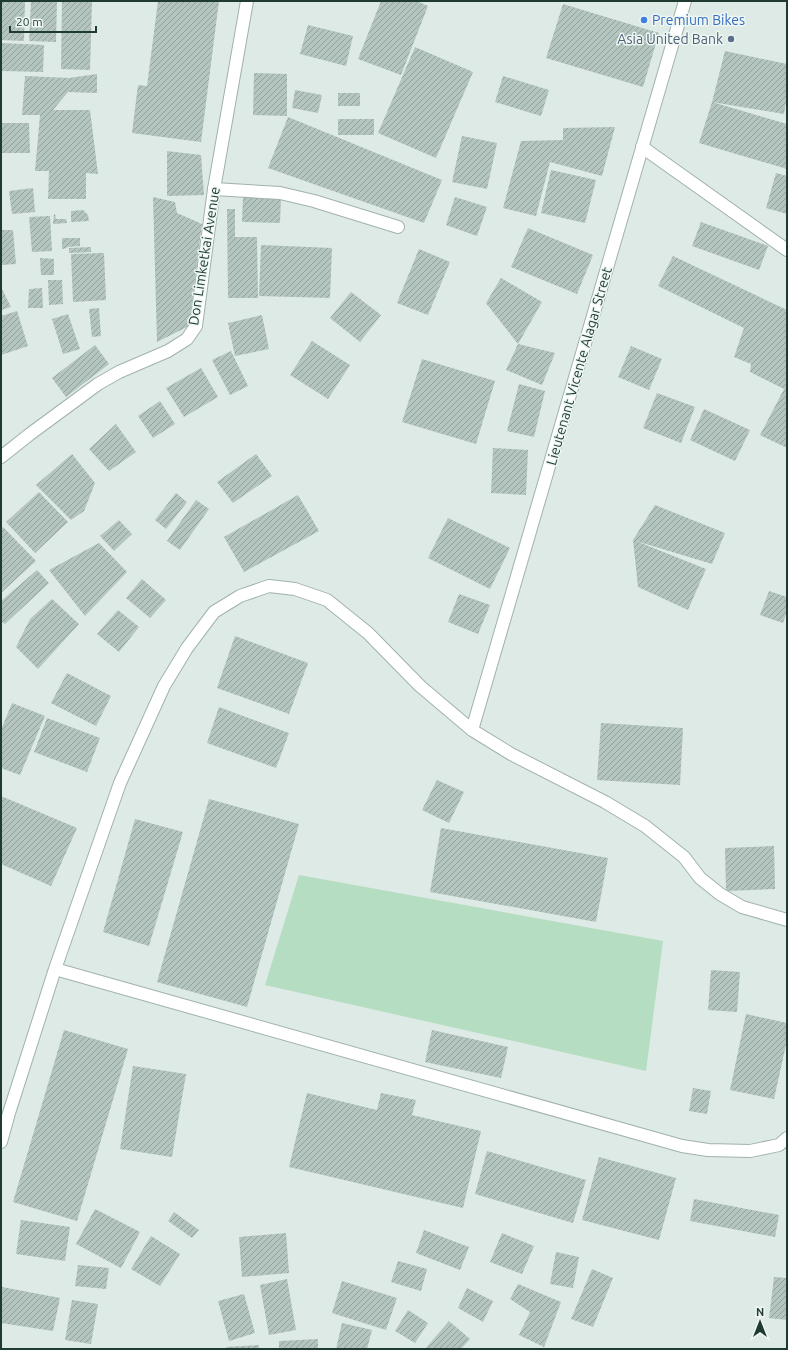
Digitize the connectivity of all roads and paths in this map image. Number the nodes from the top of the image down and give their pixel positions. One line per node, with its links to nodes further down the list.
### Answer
1 (247, 1): 4 (street, Don Limketkai Avenue)
2 (685, 1): 3 (street, Lieutenant Vicente Alagar Street)
3 (642, 147): 6 (street); 8 (street, Lieutenant Vicente Alagar Street)
4 (214, 189): 5 (street); 7 (street, Don Limketkai Avenue)
5 (398, 227)
6 (787, 250)
7 (1, 457)
8 (472, 730): 9 (street); 10 (street)
9 (787, 920)
10 (54, 970): 11 (street); 12 (street)
11 (787, 1138)
12 (1, 1142)

